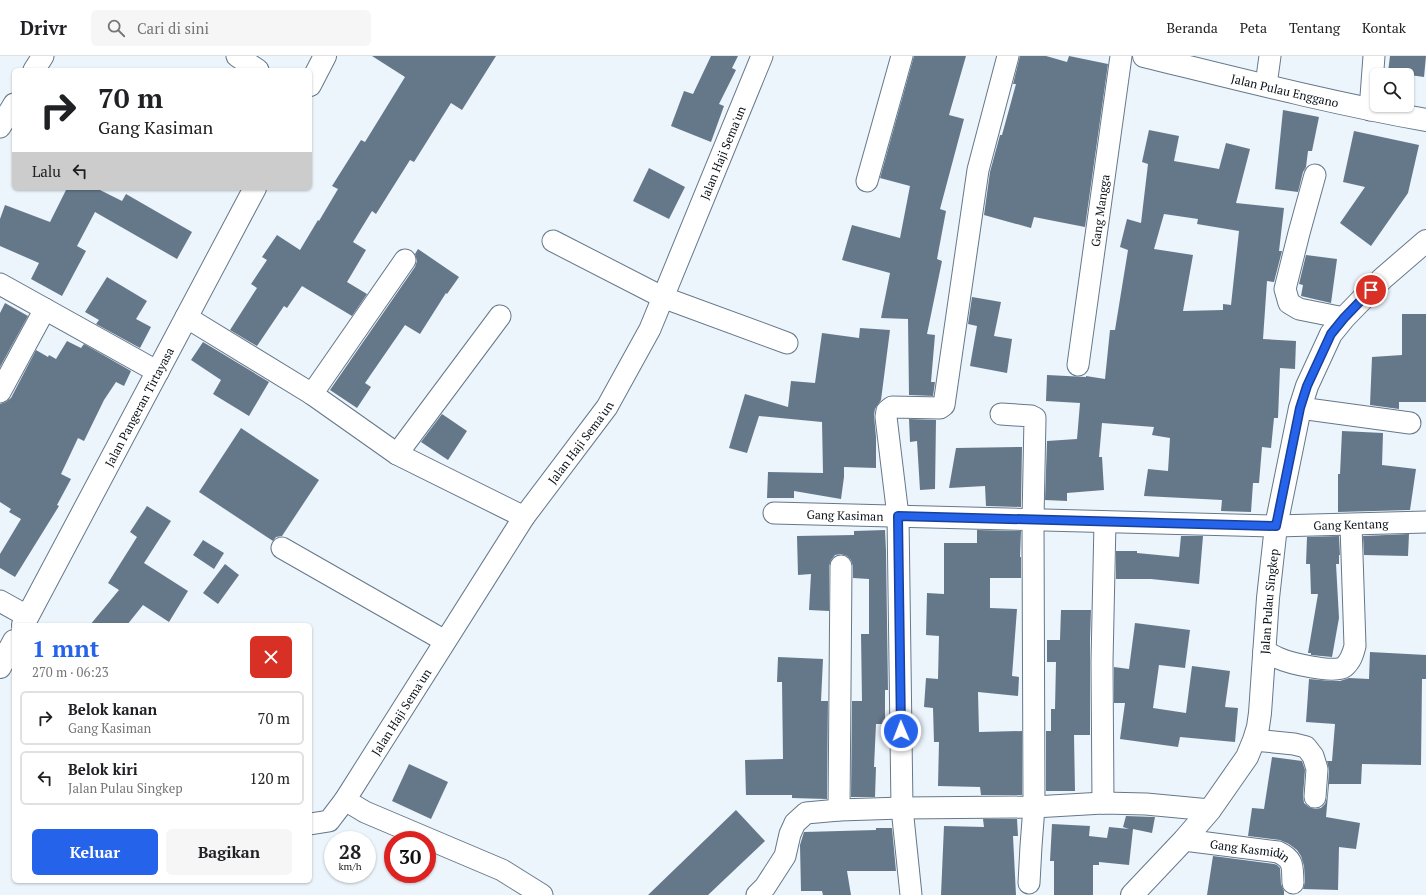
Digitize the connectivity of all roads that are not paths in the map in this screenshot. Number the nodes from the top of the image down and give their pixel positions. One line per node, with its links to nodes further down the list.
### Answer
1 (43, 56): 11 (street)
2 (237, 56): 12 (street)
3 (326, 56): 14 (street)
4 (762, 56): 28 (street, Jalan Haji Sema'un)
5 (902, 56): 22 (street)
6 (1008, 56): 44 (street)
7 (1121, 56): 34 (street, Gang Mangga)
8 (1144, 56): 15 (street, Jalan Pulau Enggano)
9 (1270, 56): 15 (street)
10 (1374, 56): 13 (street)
11 (35, 68)
12 (255, 68)
13 (1373, 68)
14 (312, 81)
15 (1266, 86): 17 (street, Jalan Pulau Enggano)
16 (12, 107): 20 (street)
17 (1370, 110)
18 (1381, 112): 19 (street, Jalan Pulau Enggano)
19 (1426, 120)
20 (0, 126)
21 (1315, 175): 32 (street)
22 (867, 181)
23 (255, 190): 31 (street, Jalan Pangeran Tirtayasa)
24 (1426, 241): 32 (street, Jalan Pulau Singkep)
25 (553, 242): 28 (street)
26 (405, 260): 37 (street)
27 (0, 284): 29 (street)
28 (662, 297): 33 (street); 43 (street, Jalan Haji Sema'un)
29 (45, 309): 35 (street); 36 (street)
30 (500, 316): 41 (street)
31 (186, 317): 35 (street, Jalan Pangeran Tirtayasa); 37 (street)
32 (1344, 318): 38 (street, Jalan Pulau Singkep)
33 (787, 343)
34 (1078, 365)
35 (158, 372): 54 (street, Jalan Pangeran Tirtayasa)
36 (0, 392)
37 (312, 394): 41 (street)
38 (1300, 408): 40 (street); 49 (street, Jalan Pulau Singkep)
39 (1001, 414): 45 (street)
40 (1410, 423)
41 (397, 454): 43 (street)
42 (774, 513): 44 (street, Gang Kasiman)
43 (524, 516): 55 (street, Jalan Haji Sema'un)
44 (898, 516): 45 (street, Gang Kasiman); 63 (street)
45 (1033, 520): 46 (street, Gang Kasiman); 64 (street)
46 (1105, 522): 49 (street, Gang Kasiman); 62 (street)
47 (1426, 522): 48 (street, Gang Kentang)
48 (1351, 525): 49 (street, Gang Kentang); 57 (street)
49 (1276, 526): 57 (street, Jalan Pulau Singkep)
50 (282, 548): 55 (street)
51 (841, 566): 65 (street)
52 (0, 601): 53 (street)
53 (12, 623)
54 (24, 623)
55 (445, 641): 61 (street, Jalan Haji Sema'un)
56 (12, 645): 58 (street, Jalan Pangeran Tirtayasa)
57 (1264, 651): 59 (street, Jalan Pulau Singkep)
58 (0, 667)
59 (1254, 740): 60 (street); 66 (street, Jalan Pulau Singkep)
60 (1315, 797)
61 (345, 800): 67 (street, Jalan Haji Sema'un); 71 (street)
62 (1103, 803): 64 (street); 66 (street)
63 (902, 808): 64 (street); 65 (street); 73 (street)
64 (1034, 808): 69 (street)
65 (839, 810): 72 (street)
66 (1210, 810): 68 (street, Jalan Pulau Singkep)
67 (312, 824)
68 (1184, 840): 70 (street, Gang Kasmidin); 74 (street, Jalan Pulau Singkep)
69 (1029, 883)
70 (1293, 883)
71 (542, 895)
72 (757, 895)
73 (911, 895)
74 (1132, 895)

